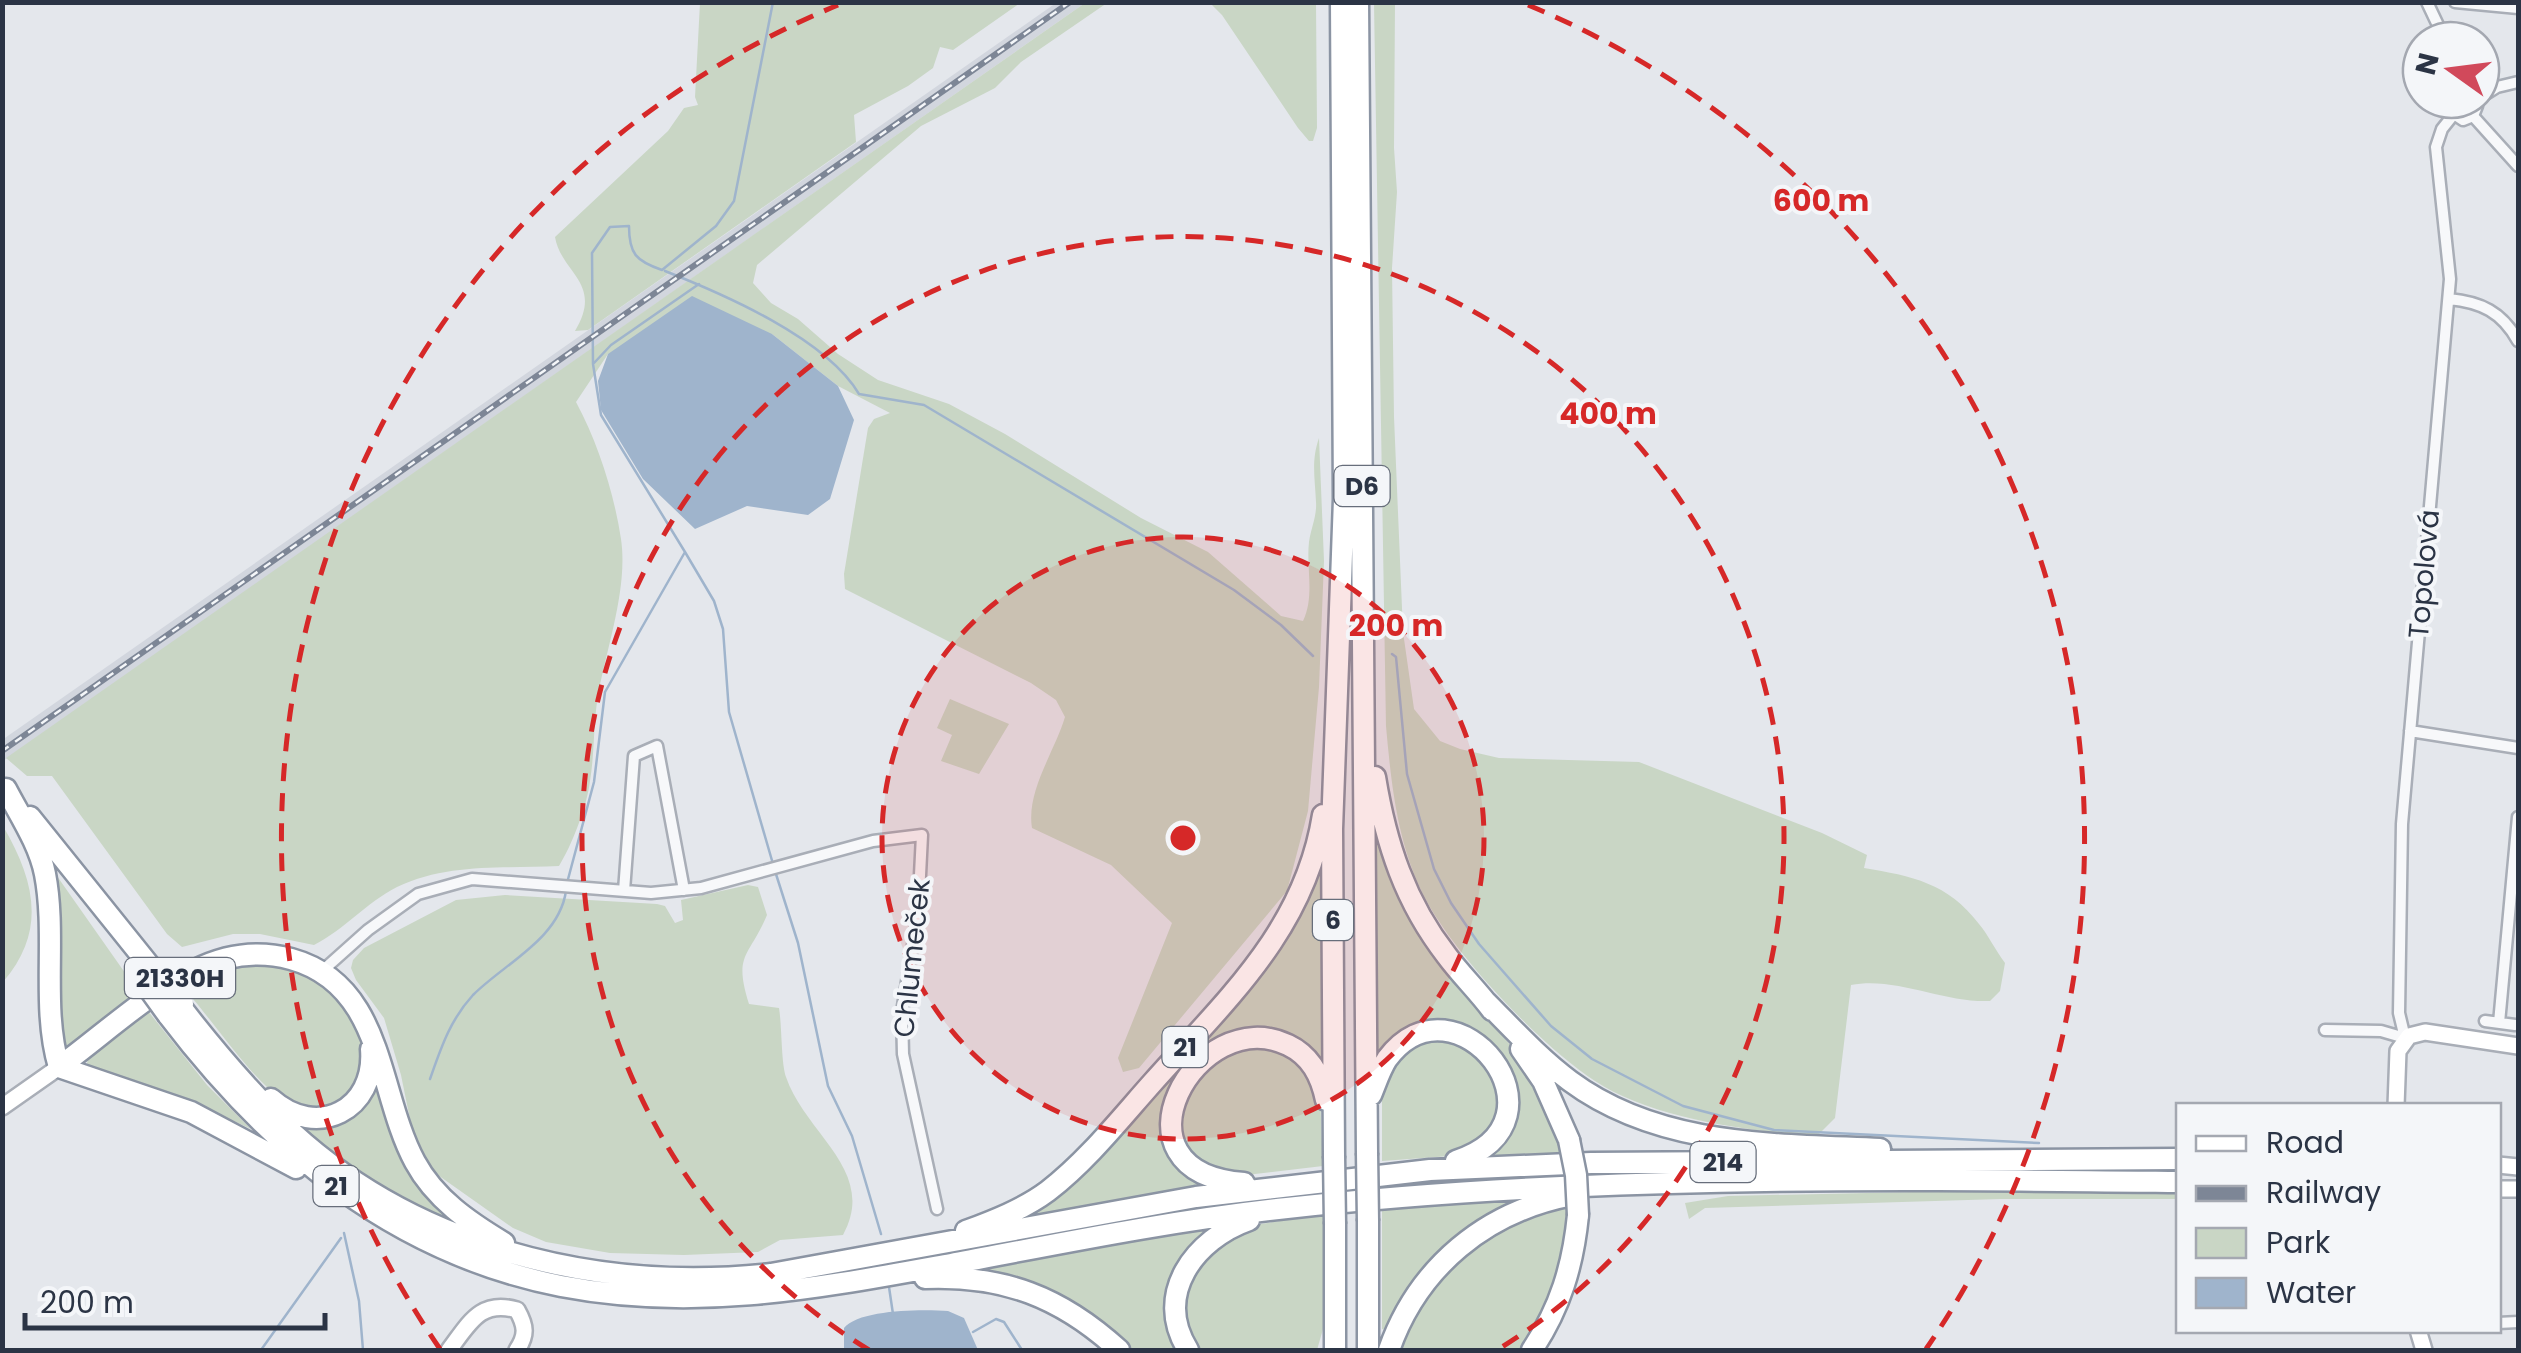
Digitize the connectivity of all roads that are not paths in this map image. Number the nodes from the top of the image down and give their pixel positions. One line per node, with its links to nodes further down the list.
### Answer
1 (1341, 2): 10 (highway, D6)
2 (1358, 2): 12 (highway, D6)
3 (2456, 2): 4 (street)
4 (2518, 8)
5 (2450, 120): 8 (street, Topolová)
6 (2478, 120): 7 (street)
7 (2518, 166)
8 (2449, 299): 9 (street); 13 (street, Topolová)
9 (2518, 340)
10 (1344, 499): 11 (highway, 6)
11 (1336, 684): 32 (highway, 6); 42 (highway, 21)
12 (1365, 716): 19 (highway); 30 (highway, D6)
13 (2410, 731): 14 (street); 26 (street, Topolová)
14 (2518, 748)
15 (2518, 817): 23 (street)
16 (624, 890): 17 (street); 17 (street); 18 (street)
17 (684, 890): 41 (street, Chlumeček)
18 (321, 972): 21 (highway); 28 (highway, 21330H)
19 (1486, 1002): 34 (highway); 54 (highway, bridge)
20 (177, 1009): 21 (highway, 21); 28 (highway, 21, bridge); 39 (highway, 21); 43 (highway, 21)
21 (358, 1010): 43 (highway, 21)
22 (2485, 1021): 23 (street)
23 (2500, 1023): 24 (street)
24 (2515, 1025)
25 (2324, 1030): 26 (street)
26 (2405, 1038): 27 (street); 29 (street)
27 (2518, 1046)
28 (59, 1067): 31 (street, 21330H); 39 (highway)
29 (2396, 1103)
30 (1367, 1106): 35 (highway); 52 (highway, bridge)
31 (2, 1107)
32 (1334, 1156): 37 (highway, 6); 45 (highway, 6, bridge)
33 (2176, 1159): 34 (highway, 214)
34 (2016, 1160): 35 (highway, 214)
35 (1430, 1170): 37 (highway, 214)
36 (2176, 1182): 38 (highway, 214)
37 (1281, 1186): 42 (highway, 214)
38 (1623, 1186): 40 (highway, 214); 53 (highway)
39 (355, 1200): 44 (highway, 21)
40 (1286, 1208): 44 (highway, 214); 49 (highway)
41 (937, 1209)
42 (928, 1246): 43 (highway, 21)
43 (536, 1260)
44 (838, 1284): 48 (highway, 21)
45 (1335, 1296): 50 (highway, 6); 51 (highway, 6)
46 (449, 1350): 47 (street)
47 (517, 1350)
48 (1118, 1350)
49 (1188, 1350)
50 (1323, 1350)
51 (1335, 1350)
52 (1368, 1350)
53 (1389, 1350)
54 (1532, 1350)

